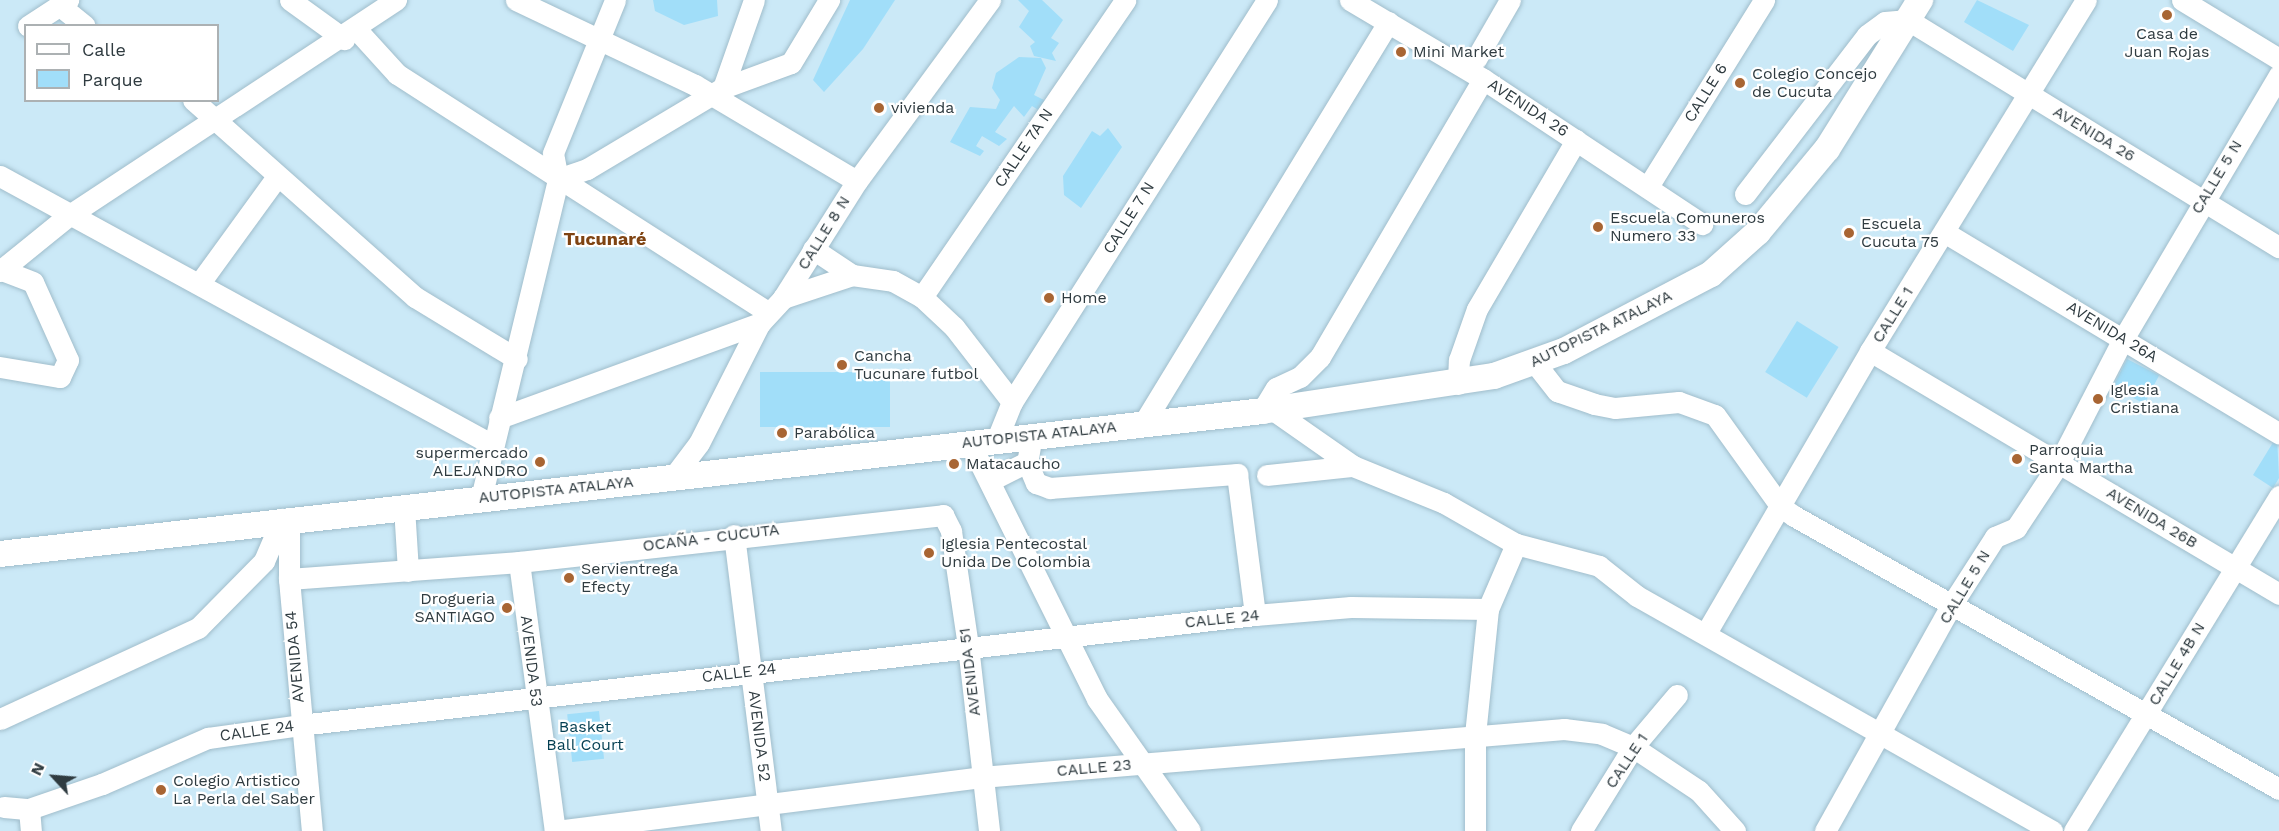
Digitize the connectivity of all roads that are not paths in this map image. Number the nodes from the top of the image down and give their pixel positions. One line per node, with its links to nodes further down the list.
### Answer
1 (290, 0): 20 (street)
2 (396, 0): 20 (street)
3 (516, 0): 21 (street)
4 (615, 0): 21 (street)
5 (754, 0): 25 (street)
6 (829, 0): 25 (street)
7 (990, 0): 33 (street, CALLE 8 N)
8 (1125, 0): 47 (street, CALLE 7A N)
9 (1267, 0): 55 (street, CALLE 7 N)
10 (1350, 0): 17 (street, AVENIDA 26)
11 (1510, 0): 23 (street)
12 (1764, 0): 34 (street, CALLE 6)
13 (2086, 0): 26 (street, CALLE 1)
14 (2182, 0): 22 (street)
15 (64, 3): 18 (street); 19 (street)
16 (1916, 7): 26 (street, AVENIDA 26); 35 (street); 52 (main road, AUTOPISTA ATALAYA)
17 (1388, 22): 23 (street, AVENIDA 26); 58 (street)
18 (31, 24)
19 (83, 24)
20 (350, 34): 28 (street); 32 (street)
21 (600, 39): 25 (street); 32 (street)
22 (2279, 59)
23 (1479, 69): 29 (street, AVENIDA 26); 56 (street)
24 (2279, 75): 36 (street, CALLE 5 N)
25 (715, 92): 32 (street); 33 (street)
26 (2029, 94): 36 (street, AVENIDA 26); 39 (street, CALLE 1)
27 (195, 102): 28 (street)
28 (217, 120): 31 (street); 37 (street)
29 (1576, 140): 34 (street, AVENIDA 26); 54 (street)
30 (0, 176): 37 (street)
31 (276, 178): 46 (street); 51 (street)
32 (558, 179): 48 (street); 51 (street)
33 (856, 181): 41 (street, CALLE 8 N)
34 (1649, 185): 38 (street, AVENIDA 26)
35 (1745, 194)
36 (2202, 200): 40 (street, AVENIDA 26); 49 (street, CALLE 5 N)
37 (68, 216): 42 (street); 46 (street)
38 (1702, 224)
39 (1944, 232): 49 (street, AVENIDA 26A); 50 (street, CALLE 1)
40 (2279, 247)
41 (813, 249): 44 (street); 48 (street, CALLE 8 N)
42 (28, 250): 43 (street); 45 (street)
43 (1, 265): 45 (street)
44 (852, 275): 47 (street); 48 (street)
45 (33, 282): 53 (street)
46 (199, 284): 63 (street)
47 (922, 297): 55 (street)
48 (771, 311): 57 (street); 68 (street, CALLE 8 N)
49 (2123, 339): 59 (street, AVENIDA 26A); 65 (street, CALLE 5 N)
50 (1870, 351): 65 (street, AVENIDA 26B); 73 (street, CALLE 1)
51 (517, 359): 57 (street)
52 (1535, 363): 54 (main road, AUTOPISTA ATALAYA); 73 (street)
53 (0, 367)
54 (1458, 384): 56 (main road, AUTOPISTA ATALAYA)
55 (1012, 402): 61 (street, CALLE 7 N)
56 (1267, 411): 58 (main road, AUTOPISTA ATALAYA); 66 (street)
57 (499, 418): 63 (street)
58 (1143, 424): 60 (main road, AUTOPISTA ATALAYA)
59 (2279, 433)
60 (1032, 435): 61 (main road, AUTOPISTA ATALAYA); 64 (street)
61 (998, 439): 62 (main road, AUTOPISTA ATALAYA)
62 (970, 443): 68 (main road, AUTOPISTA ATALAYA); 69 (street)
63 (491, 444): 71 (street)
64 (1027, 462): 69 (street); 86 (street)
65 (2059, 463): 80 (street, AVENIDA 26B); 84 (street, CALLE 5 N)
66 (1353, 466): 67 (street); 77 (street)
67 (1267, 475)
68 (674, 476): 71 (main road, AUTOPISTA ATALAYA)
69 (991, 480): 88 (street)
70 (2279, 496): 80 (street, CALLE 4B N)
71 (481, 498): 72 (main road, AUTOPISTA ATALAYA)
72 (404, 507): 75 (main road, AUTOPISTA ATALAYA); 81 (street)
73 (1781, 507): 84 (street); 87 (street, CALLE 1)
74 (943, 515): 76 (street, OCAÑA - CUCUTA); 89 (street, AVENIDA 51)
75 (285, 519): 78 (main road, AUTOPISTA ATALAYA); 82 (street, AVENIDA 54); 94 (street)
76 (734, 535): 79 (street, OCAÑA - CUCUTA); 90 (street, AVENIDA 52)
77 (1516, 544): 85 (street); 87 (street)
78 (0, 554)
79 (519, 562): 81 (street, OCAÑA - CUCUTA); 92 (street, AVENIDA 53)
80 (2235, 568): 83 (street, AVENIDA 26B); 93 (street, CALLE 4B N)
81 (408, 571): 82 (street, OCAÑA - CUCUTA)
82 (289, 579): 95 (street, AVENIDA 54)
83 (2279, 594)
84 (1952, 604): 93 (street); 96 (street, CALLE 5 N)
85 (1488, 609): 86 (street, CALLE 24); 97 (street)
86 (1255, 615): 88 (street, CALLE 24)
87 (1706, 633): 96 (street)
88 (1062, 636): 89 (street, CALLE 24); 99 (street)
89 (968, 646): 90 (street, CALLE 24); 100 (street, AVENIDA 51)
90 (752, 672): 92 (street, CALLE 24); 102 (street, AVENIDA 52)
91 (1677, 695): 98 (street, CALLE 1)
92 (535, 696): 95 (street, CALLE 24); 108 (street, AVENIDA 53)
93 (2147, 713): 101 (street); 116 (street, CALLE 4B N)
94 (0, 718)
95 (300, 725): 104 (street, CALLE 24); 107 (street, AVENIDA 54)
96 (1882, 734): 114 (street, CALLE 5 N); 115 (street)
97 (1475, 735): 98 (street, CALLE 23); 99 (street, CALLE 23); 112 (street)
98 (1633, 747): 105 (street, CALLE 23); 113 (street, CALLE 1)
99 (1139, 764): 100 (street, CALLE 23); 111 (street)
100 (981, 777): 102 (street, CALLE 23); 110 (street, AVENIDA 51)
101 (2279, 789)
102 (768, 803): 108 (street, CALLE 23); 109 (street, AVENIDA 52)
103 (4, 807): 104 (street, CALLE 24)
104 (28, 809): 106 (street)
105 (1725, 829)
106 (31, 831)
107 (312, 831)
108 (555, 831)
109 (771, 831)
110 (989, 831)
111 (1190, 831)
112 (1475, 831)
113 (1581, 831)
114 (1825, 831)
115 (2052, 831)
116 (2074, 831)

